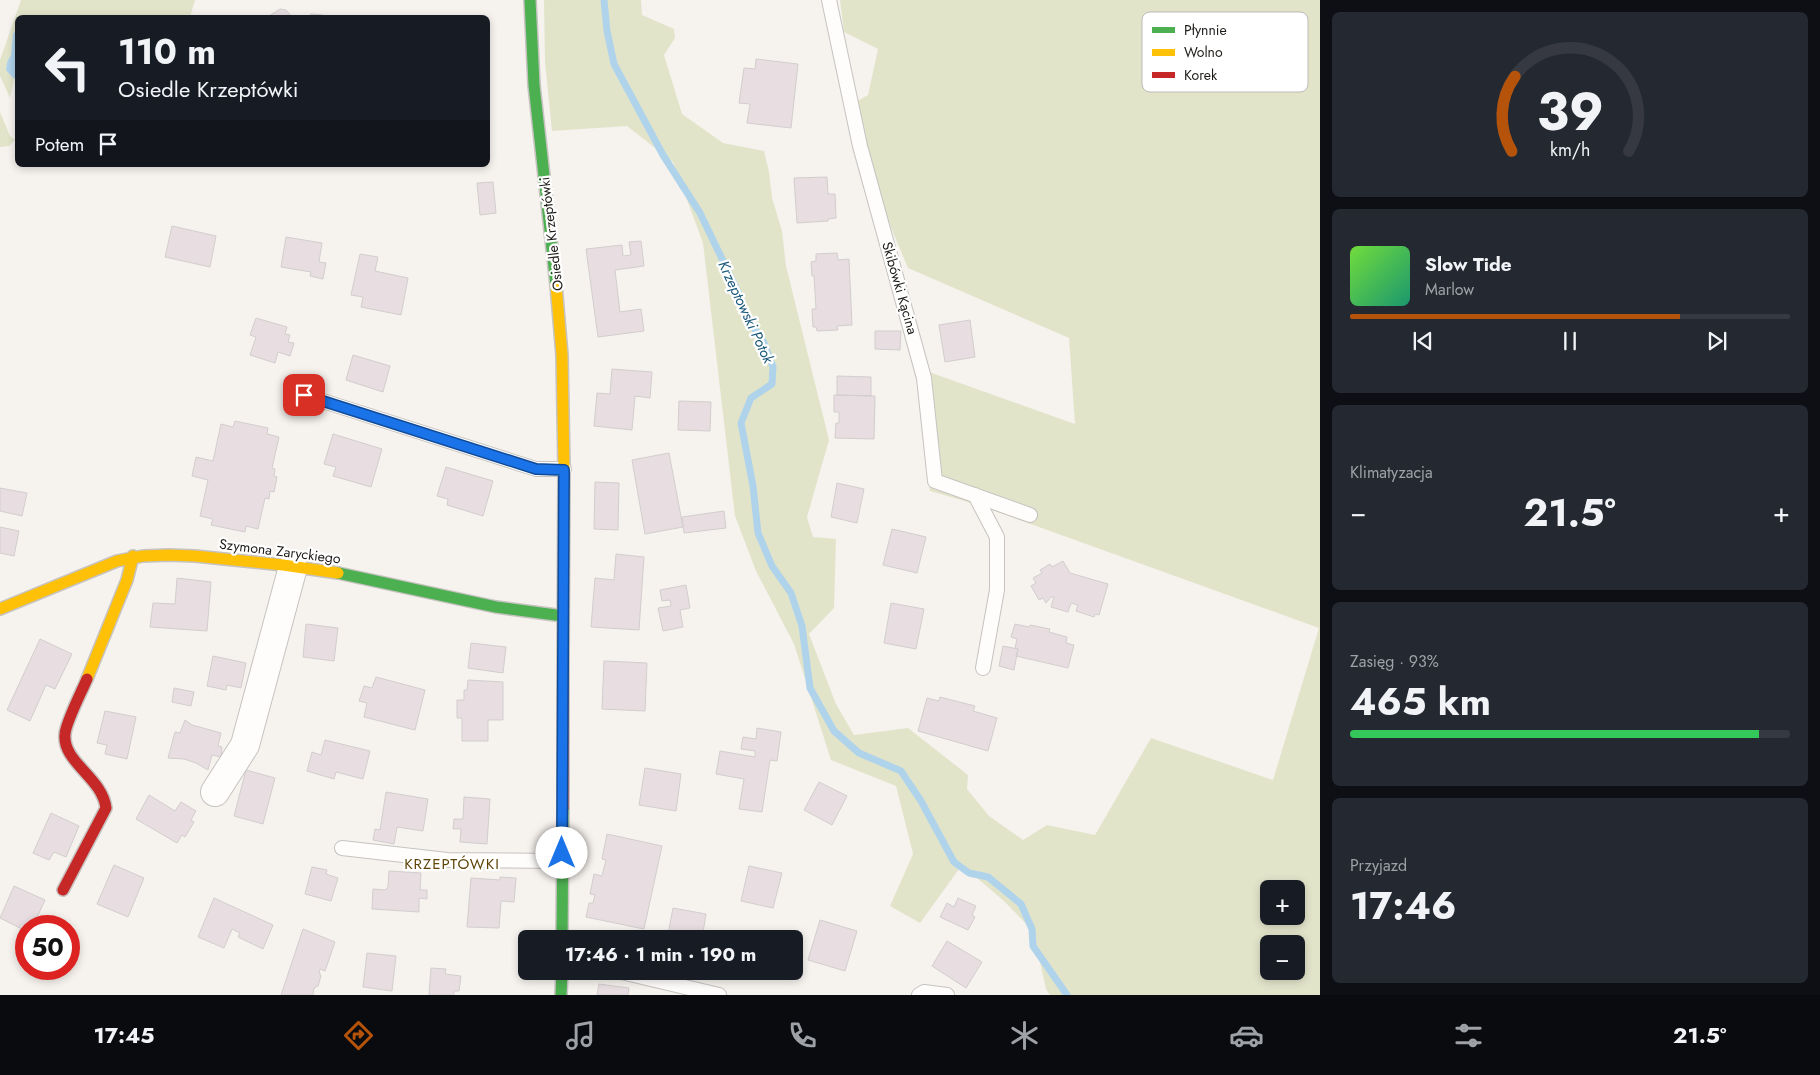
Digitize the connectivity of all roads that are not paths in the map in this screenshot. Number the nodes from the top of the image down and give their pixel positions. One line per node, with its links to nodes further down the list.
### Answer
1 (530, 0): 4 (main road, Osiedle Krzeptówki)
2 (829, 0): 5 (lane, Skibówki Kącina)
3 (304, 395): 4 (lane)
4 (564, 470): 10 (main road, Osiedle Krzeptówki)
5 (975, 495): 6 (lane, Skibówki Kącina); 11 (lane)
6 (1030, 515)
7 (133, 556): 8 (main road, Szymona Zaryckiego); 9 (main road, Szymona Zaryckiego); 15 (main road)
8 (293, 566): 10 (main road, Szymona Zaryckiego); 12 (street)
9 (0, 609)
10 (563, 616): 14 (main road, Osiedle Krzeptówki)
11 (983, 668)
12 (215, 792)
13 (342, 848): 14 (lane)
14 (562, 861): 16 (main road, Osiedle Krzeptówki)
15 (63, 890)
16 (562, 930)
17 (562, 980): 19 (main road)
18 (655, 980): 20 (lane)
19 (561, 995)
20 (719, 995)
21 (919, 995): 22 (lane)
22 (947, 995)

